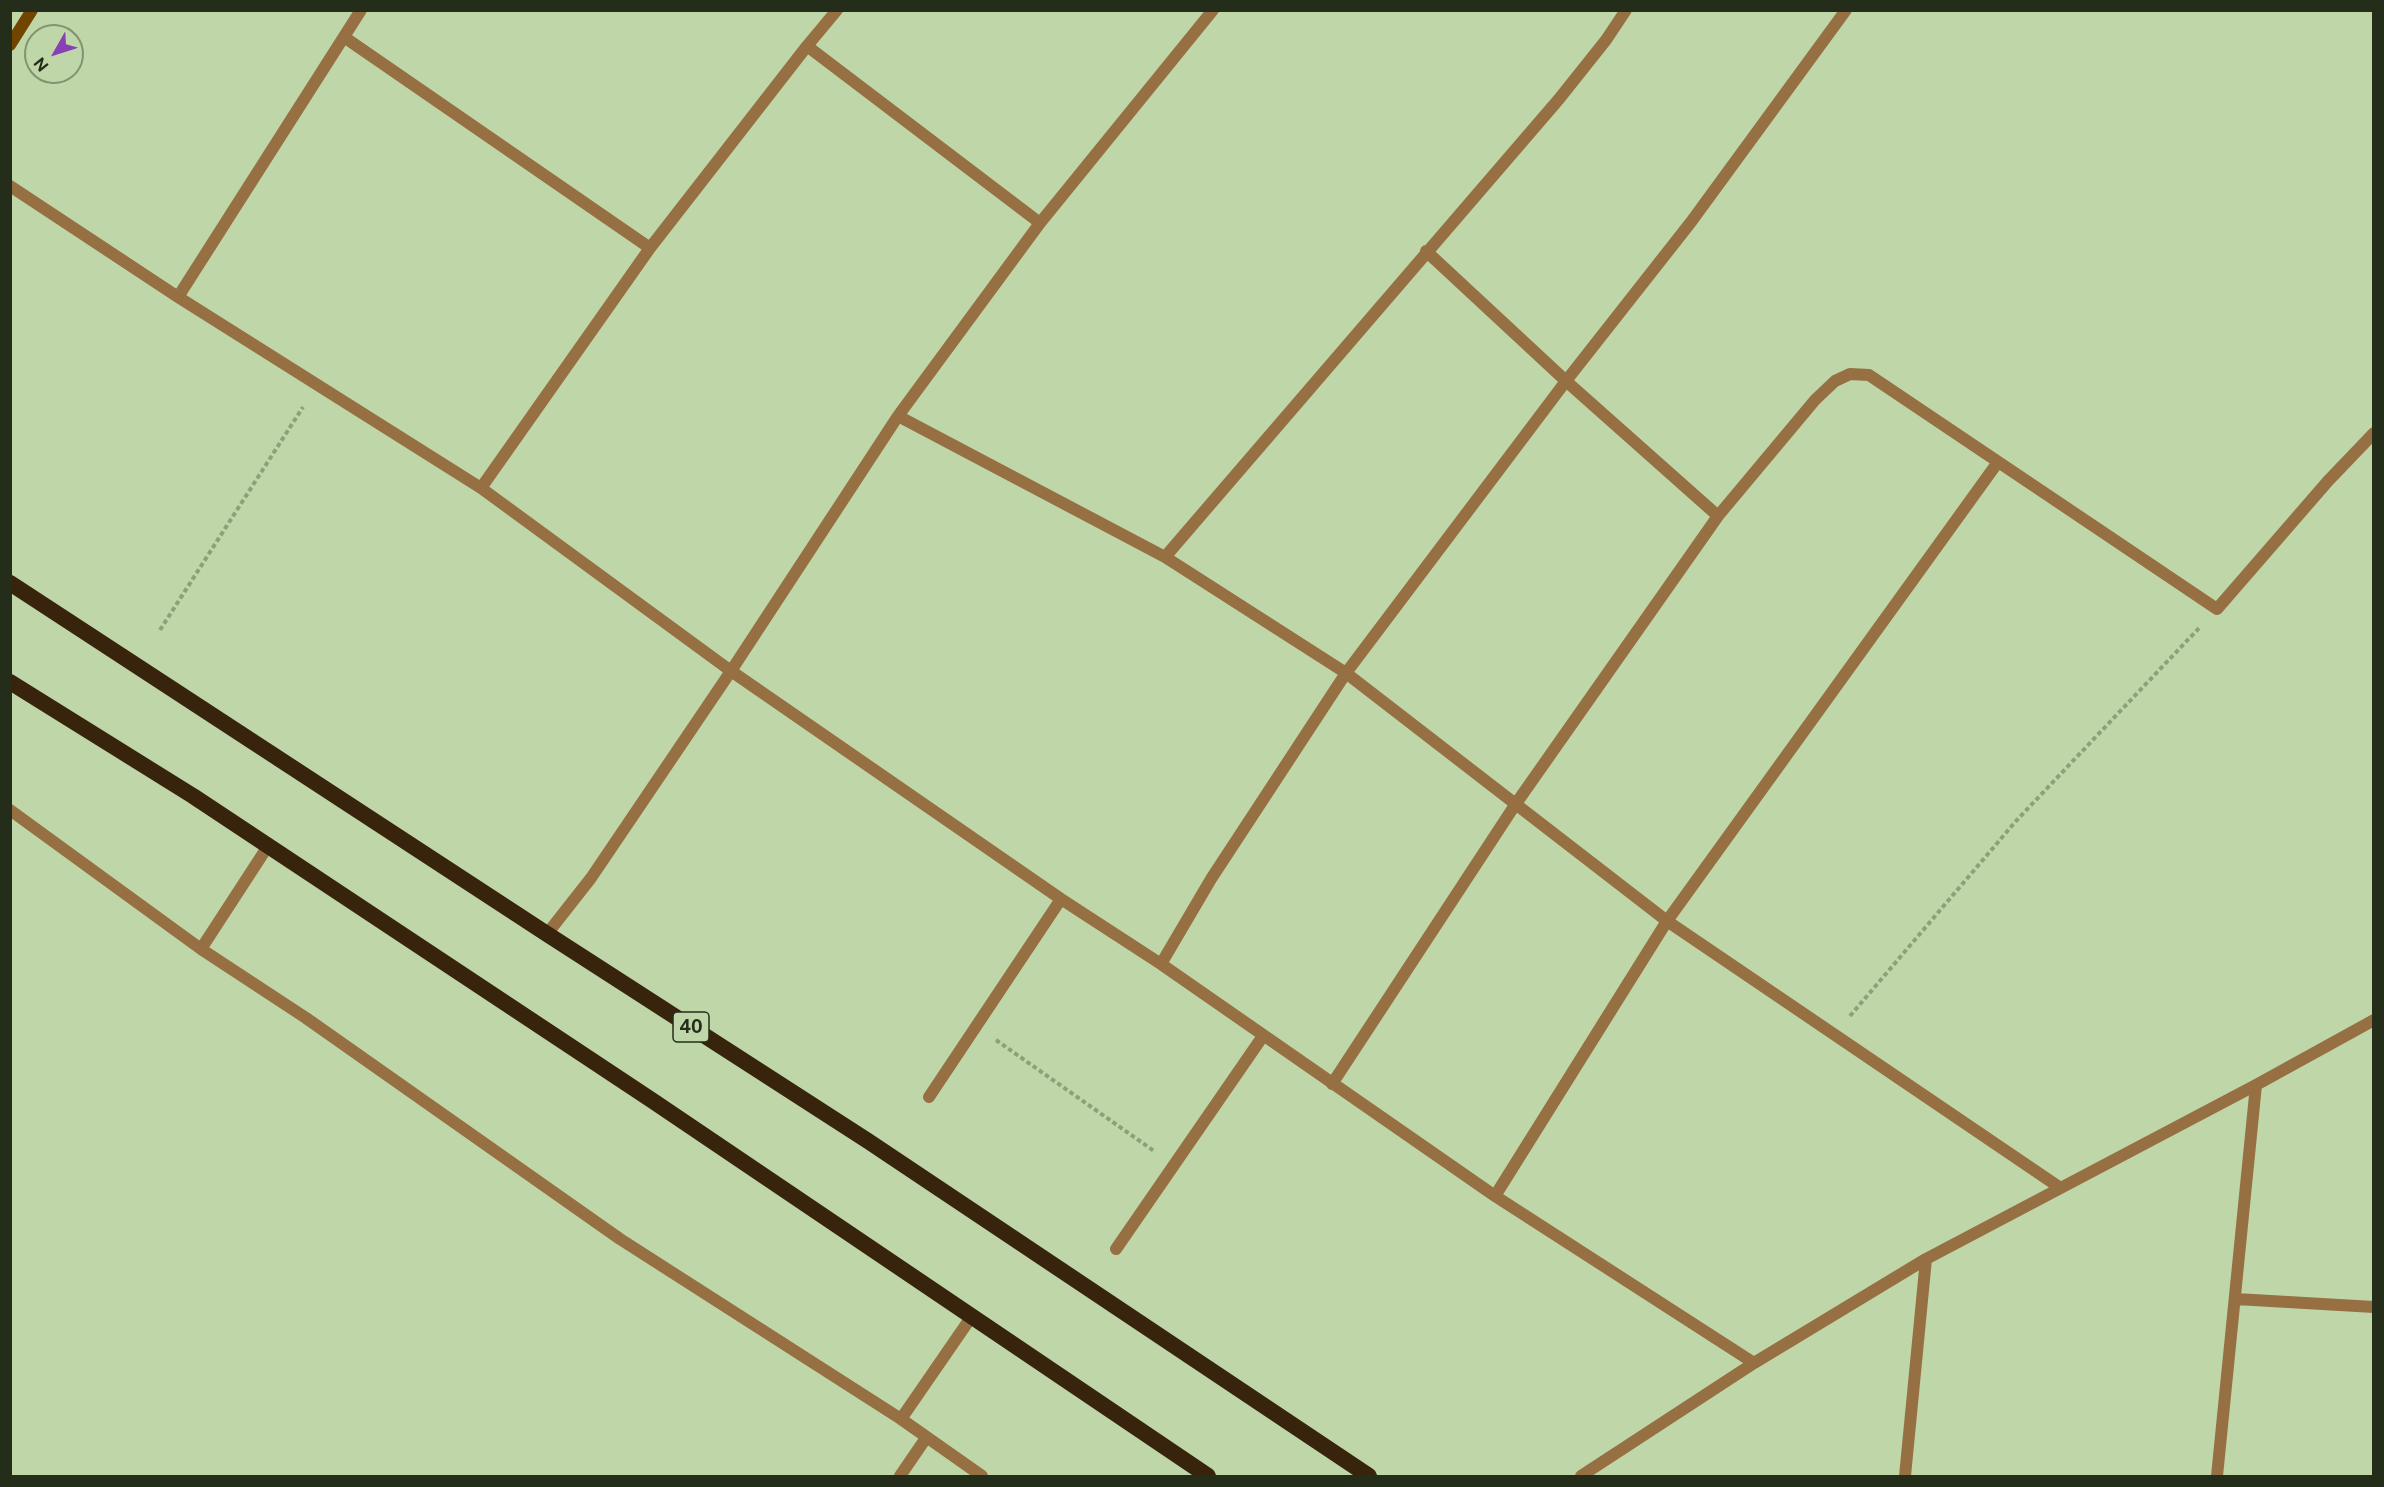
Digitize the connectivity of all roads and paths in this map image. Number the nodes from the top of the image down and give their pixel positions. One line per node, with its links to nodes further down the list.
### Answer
1 (32, 10): 8 (main road)
2 (362, 10): 7 (street)
3 (837, 10): 9 (street)
4 (1213, 10): 11 (street)
5 (1626, 10): 13 (street)
6 (1846, 10): 15 (street)
7 (344, 37): 12 (street); 14 (street)
8 (10, 45)
9 (807, 46): 11 (street); 12 (street)
10 (10, 186): 14 (street)
11 (1040, 224): 17 (street)
12 (650, 248): 20 (street)
13 (1426, 251): 15 (street); 22 (street)
14 (178, 297): 16 (street)
15 (1566, 381): 21 (street); 27 (street)
16 (318, 383): 20 (street); 25 (path)
17 (898, 416): 22 (street); 26 (street)
18 (2373, 433): 24 (street)
19 (1998, 462): 21 (street); 24 (street); 33 (street)
20 (481, 488): 26 (street)
21 (1718, 516): 29 (street)
22 (1165, 557): 27 (street)
23 (10, 583): 34 (highway, 40)
24 (2217, 609): 39 (path)
25 (160, 630)
26 (731, 671): 32 (street); 34 (street)
27 (1346, 674): 29 (street); 36 (street)
28 (10, 682): 31 (highway)
29 (1515, 805): 33 (street); 41 (street)
30 (10, 810): 35 (street)
31 (268, 846): 35 (street); 51 (highway)
32 (1061, 898): 36 (street); 38 (street)
33 (1667, 921): 39 (street); 46 (street)
34 (547, 934): 58 (highway, 40)
35 (201, 949): 53 (street)
36 (1161, 964): 40 (street)
37 (2373, 1020): 42 (street)
38 (976, 1025): 43 (street); 44 (path)
39 (1835, 1034): 45 (street)
40 (1263, 1036): 41 (street); 44 (street)
41 (1332, 1084): 46 (street)
42 (2256, 1085): 45 (street); 49 (street)
43 (929, 1097)
44 (1173, 1165): 47 (street)
45 (2059, 1188): 48 (street)
46 (1495, 1196): 52 (street)
47 (1116, 1249)
48 (1926, 1259): 52 (street); 60 (street)
49 (2236, 1299): 50 (street); 61 (street)
50 (2373, 1307)
51 (972, 1317): 53 (street); 57 (highway)
52 (1754, 1363): 59 (street)
53 (901, 1419): 54 (street)
54 (926, 1437): 55 (street); 56 (street)
55 (900, 1476)
56 (982, 1476)
57 (1208, 1476)
58 (1369, 1476)
59 (1581, 1476)
60 (1905, 1476)
61 (2217, 1476)

